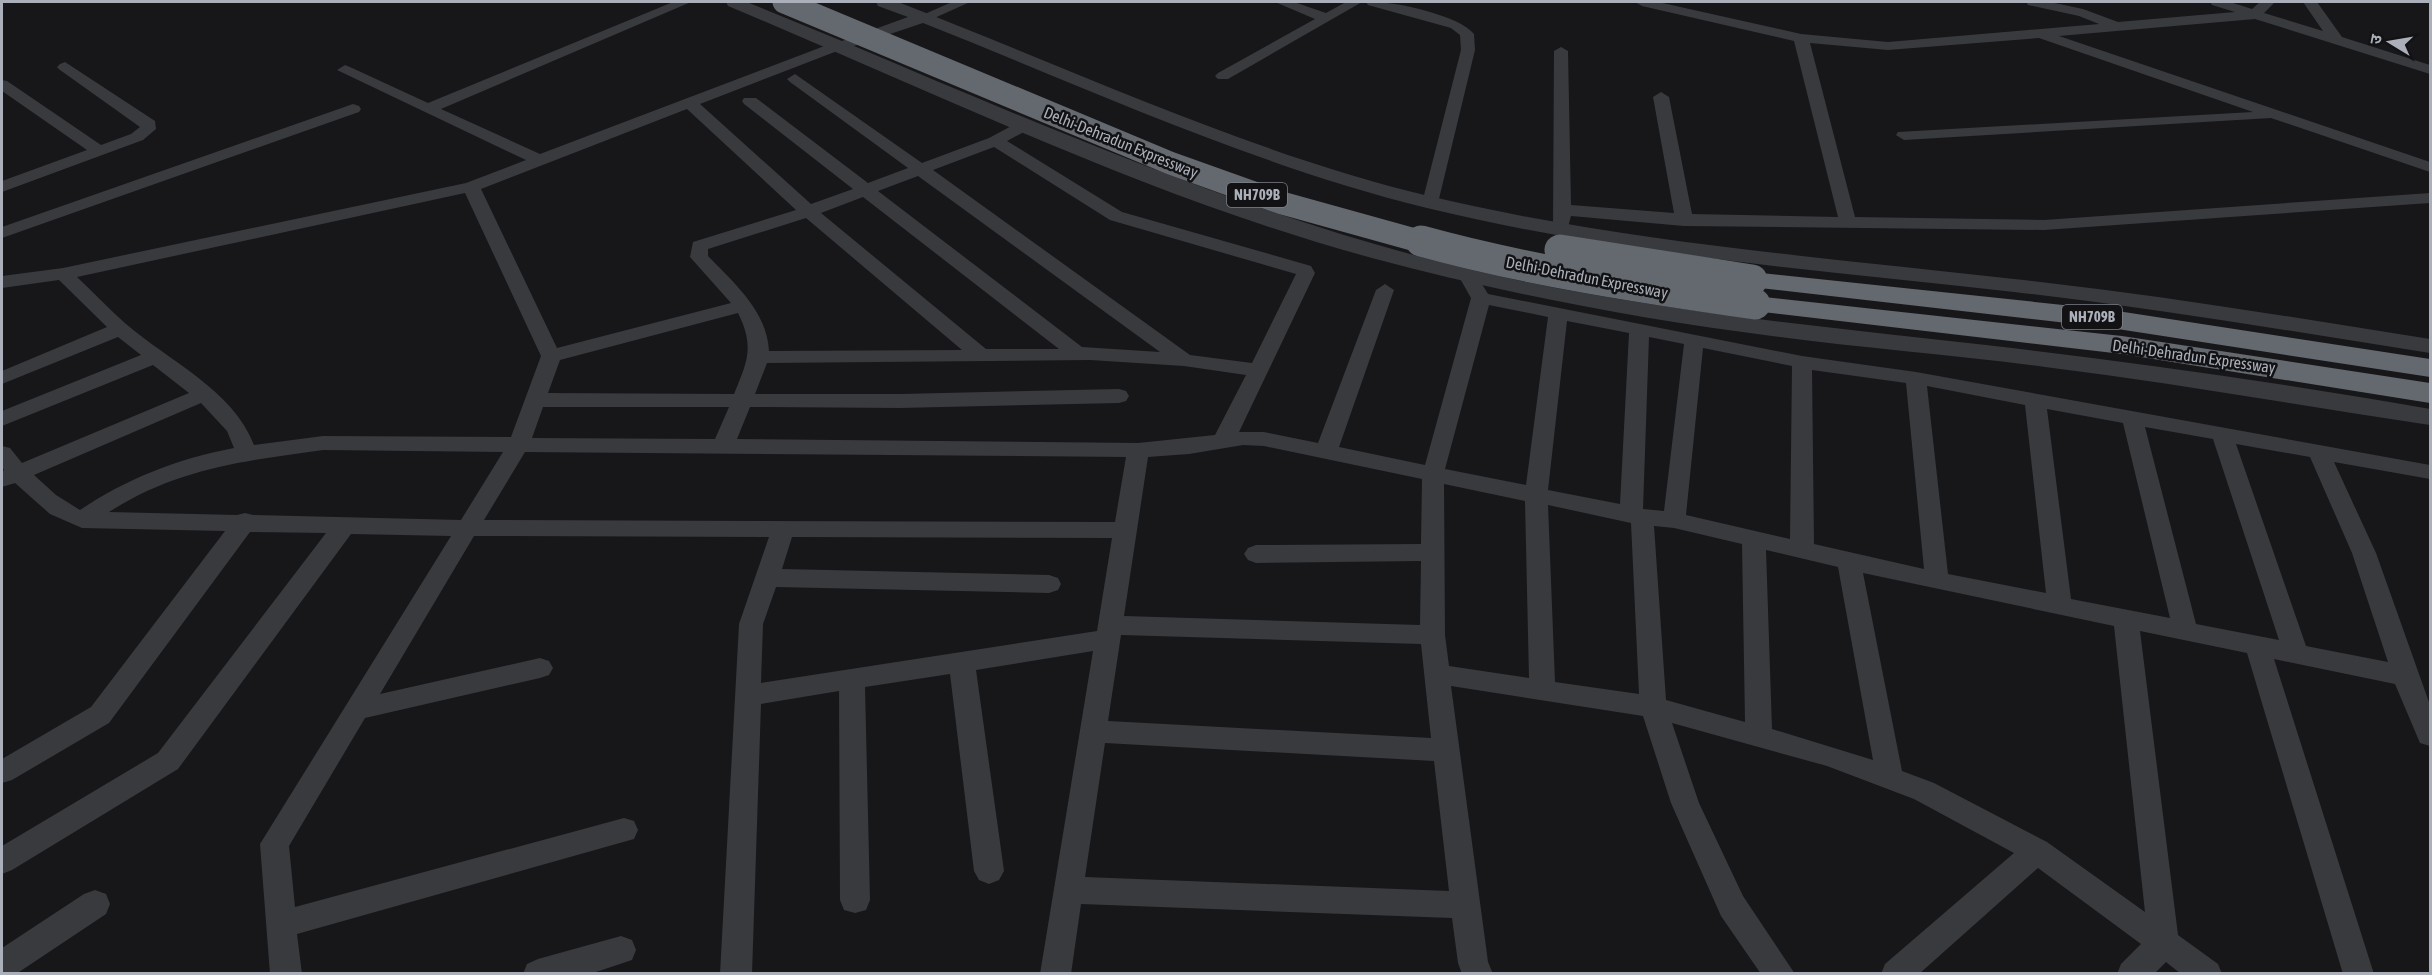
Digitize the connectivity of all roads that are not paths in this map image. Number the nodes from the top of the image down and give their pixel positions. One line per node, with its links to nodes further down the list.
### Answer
1 (684, 2): 33 (street)
2 (734, 2): 22 (street)
3 (783, 2): 77 (highway, Delhi-Dehradun Expressway / NH709B, bridge)
4 (833, 2): 73 (highway, Delhi-Dehradun Expressway / NH709B, bridge)
5 (884, 2): 16 (street)
6 (963, 2): 16 (street)
7 (1282, 2): 17 (street)
8 (1355, 2): 17 (street)
9 (1374, 2): 49 (street)
10 (1642, 2): 20 (street)
11 (2033, 2): 18 (street)
12 (2217, 2): 15 (street)
13 (2268, 2): 15 (street)
14 (2310, 2): 21 (street)
15 (2253, 15): 18 (street); 21 (street)
16 (926, 17): 22 (street); 49 (street)
17 (1326, 18): 27 (street)
18 (2118, 26): 19 (street)
19 (2036, 33): 20 (street); 35 (street)
20 (1801, 38): 53 (street)
21 (2337, 41): 26 (street)
22 (840, 45): 32 (street); 36 (street)
23 (1561, 51): 51 (street)
24 (65, 67): 39 (street)
25 (345, 70): 33 (street)
26 (2430, 70)
27 (1223, 76)
28 (795, 79): 43 (street)
29 (2, 84): 39 (street)
30 (1661, 97): 52 (street)
31 (750, 101): 47 (street)
32 (690, 104): 40 (street); 50 (street)
33 (427, 108): 40 (street)
34 (353, 109): 54 (street)
35 (2278, 115): 37 (street); 41 (street)
36 (1025, 125): 38 (street); 56 (street)
37 (1904, 135)
38 (995, 141): 43 (street); 74 (street)
39 (99, 151): 44 (street)
40 (541, 161): 46 (street)
41 (2430, 167)
42 (2, 169): 44 (street)
43 (921, 169): 47 (street); 71 (street)
44 (18, 181): 45 (street)
45 (2, 187)
46 (471, 187): 55 (street); 69 (street)
47 (867, 190): 50 (street); 67 (street)
48 (2430, 198): 53 (street)
49 (1431, 203): 51 (street)
50 (810, 211): 60 (street); 66 (street)
51 (1562, 220): 52 (street); 65 (street)
52 (1684, 220): 53 (street)
53 (1848, 223)
54 (2, 233)
55 (63, 274): 57 (street); 62 (street)
56 (1467, 275): 59 (street); 84 (street)
57 (2, 282)
58 (1385, 290): 92 (street)
59 (1481, 298): 61 (street); 96 (street)
60 (743, 306): 69 (street); 70 (street)
61 (1558, 314): 63 (street); 98 (street)
62 (120, 329): 68 (street); 75 (street)
63 (1639, 329): 64 (street); 99 (street)
64 (1694, 340): 72 (street); 101 (street)
65 (2430, 346)
66 (979, 354): 67 (street); 70 (street)
67 (1090, 355): 71 (street)
68 (157, 356): 78 (street); 85 (street)
69 (551, 356): 81 (street)
70 (759, 357): 82 (street)
71 (1184, 360): 74 (street)
72 (1802, 362): 76 (street); 108 (street)
73 (2430, 368)
74 (1258, 370): 87 (street)
75 (2, 378)
76 (1916, 378): 80 (street); 113 (street)
77 (2430, 393)
78 (204, 394): 94 (street); 97 (street)
79 (1119, 396): 82 (street)
80 (2035, 399): 83 (street); 115 (street)
81 (534, 400): 82 (street); 88 (street)
82 (742, 401): 89 (street)
83 (2132, 417): 86 (street); 117 (street)
84 (2430, 417)
85 (2, 419)
86 (2221, 432): 91 (street); 121 (street)
87 (1224, 441): 90 (street); 92 (street)
88 (519, 444): 89 (street); 94 (street); 105 (street)
89 (724, 445): 90 (street)
90 (1138, 450): 106 (street)
91 (2318, 451): 95 (street); 125 (street)
92 (1326, 452): 96 (street)
93 (2, 453): 97 (street)
94 (247, 454): 100 (street)
95 (2430, 473)
96 (1433, 474): 98 (street); 109 (street)
97 (10, 477): 100 (street)
98 (1536, 495): 99 (street); 127 (street)
99 (1636, 516): 101 (street); 129 (street)
100 (82, 520): 102 (street)
101 (1674, 520): 107 (street)
102 (245, 521): 103 (street); 135 (street)
103 (345, 524): 105 (street); 139 (street)
104 (784, 527): 105 (street); 106 (street); 112 (street)
105 (469, 528): 130 (street)
106 (1124, 530): 118 (street)
107 (1754, 541): 108 (street); 133 (street)
108 (1802, 551): 111 (street)
109 (1432, 552): 110 (street); 119 (street)
110 (1256, 554)
111 (1849, 561): 113 (street); 136 (street)
112 (767, 578): 114 (street); 128 (street)
113 (1937, 580): 115 (street)
114 (1049, 584)
115 (2060, 604): 116 (street)
116 (2126, 618): 117 (street); 146 (street)
117 (2185, 630): 120 (street)
118 (1109, 632): 119 (street); 122 (street); 131 (street)
119 (1432, 635): 124 (street)
120 (2257, 646): 121 (street); 158 (street)
121 (2296, 653): 125 (street)
122 (962, 663): 126 (street); 140 (street)
123 (540, 668): 130 (street)
124 (1437, 674): 127 (street); 134 (street)
125 (2405, 676): 132 (street)
126 (852, 680): 128 (street); 142 (street)
127 (1542, 691): 129 (street)
128 (749, 695): 151 (street)
129 (1653, 707): 133 (street); 154 (street)
130 (359, 709): 145 (street)
131 (1094, 731): 134 (street); 141 (street)
132 (2430, 735)
133 (1759, 736): 136 (street)
134 (1446, 750): 144 (street)
135 (2, 772)
136 (1890, 778): 138 (street)
137 (624, 830): 145 (street)
138 (2037, 851): 146 (street); 155 (street)
139 (2, 861)
140 (989, 871)
141 (1071, 890): 144 (street); 152 (street)
142 (855, 900)
143 (95, 904): 148 (street)
144 (1466, 905): 153 (street)
145 (282, 924): 149 (street)
146 (2164, 943): 156 (street); 157 (street)
147 (621, 950): 150 (street)
148 (2, 965)
149 (286, 974)
150 (538, 974)
151 (736, 974)
152 (1055, 974)
153 (1478, 974)
154 (1780, 974)
155 (1896, 974)
156 (2132, 974)
157 (2206, 974)
158 (2359, 974)

